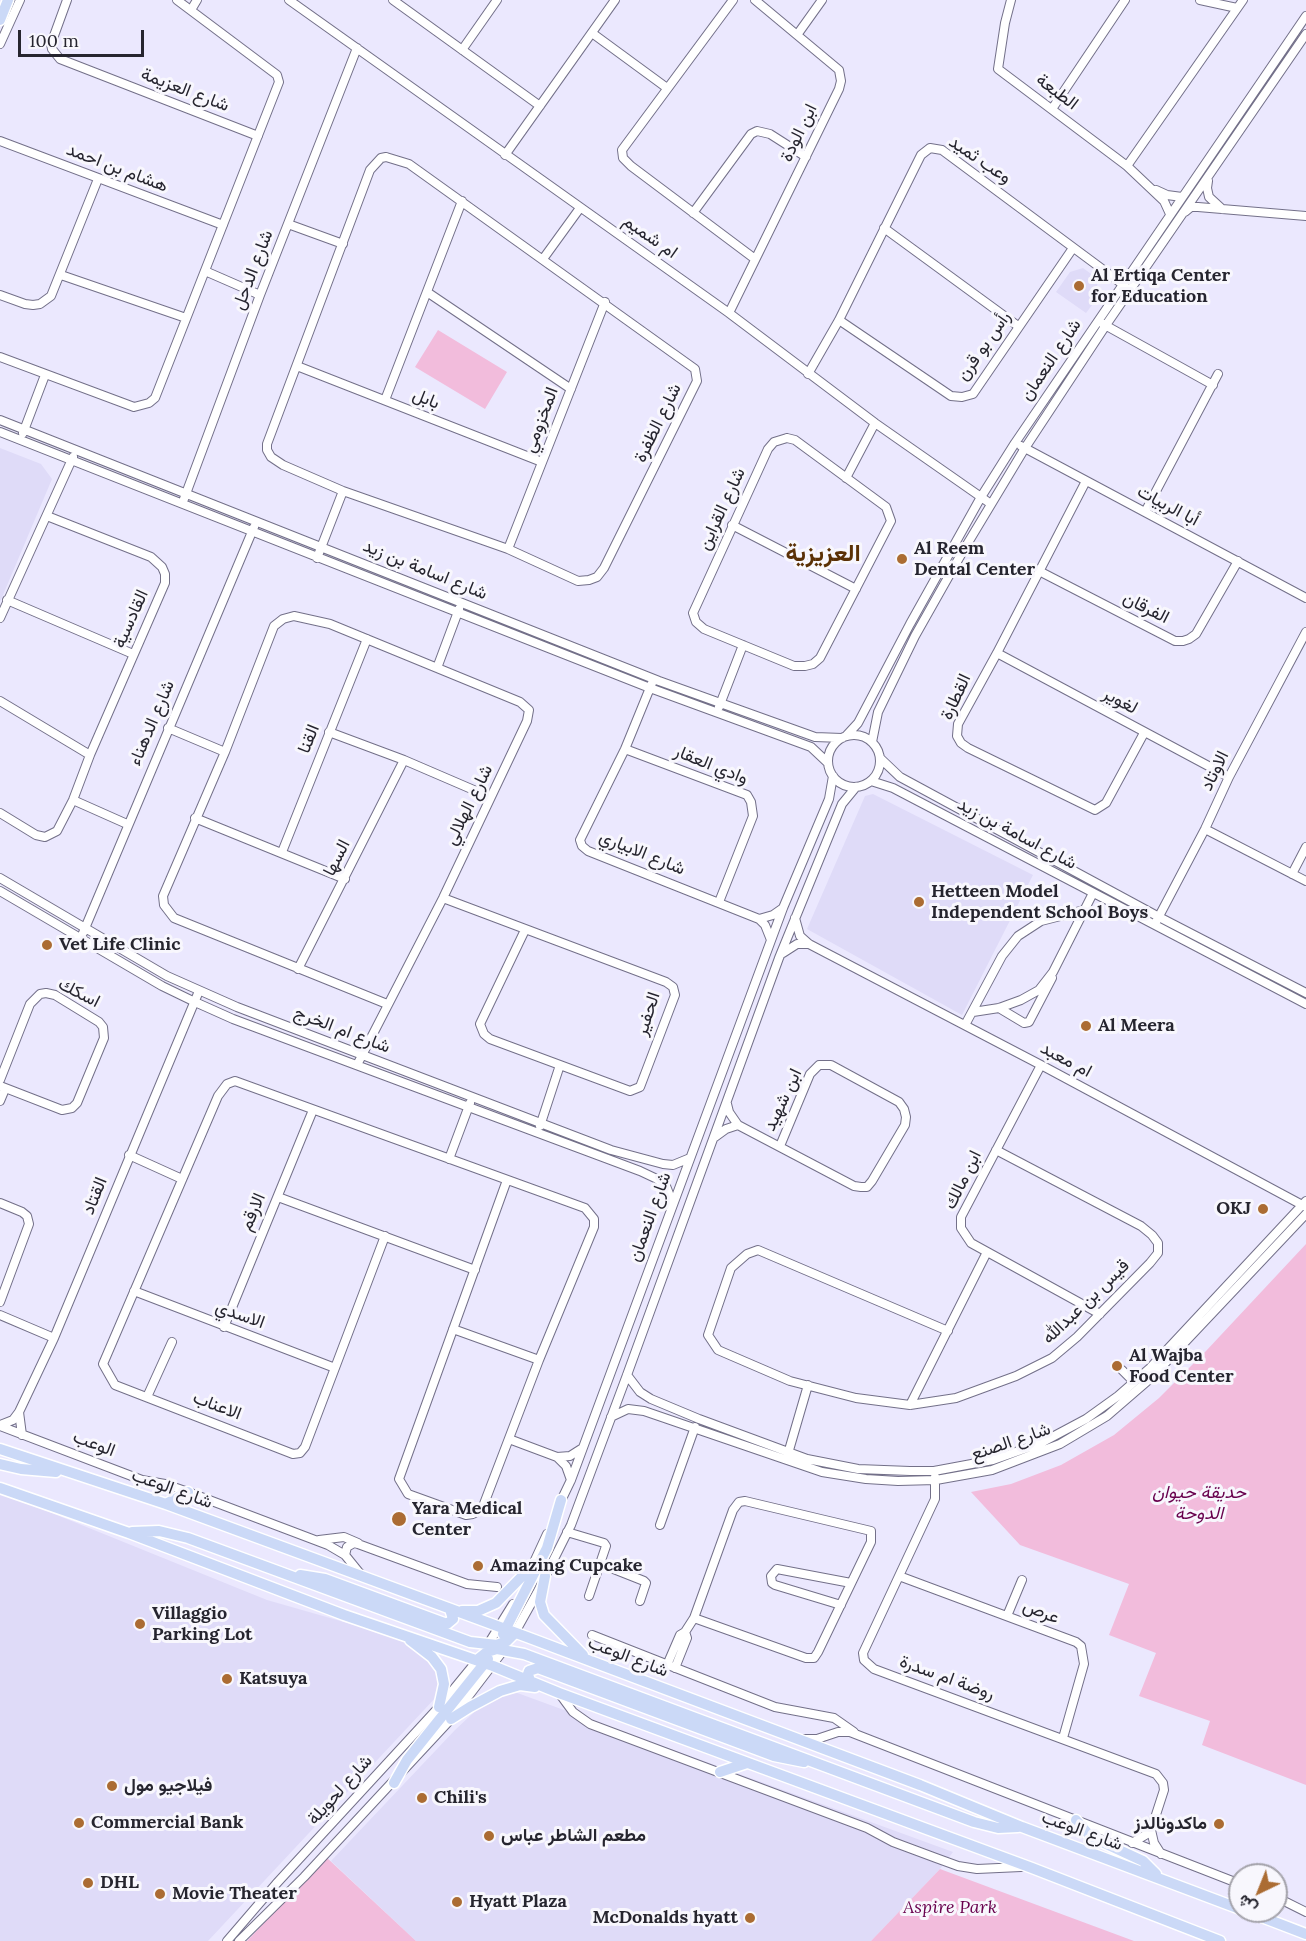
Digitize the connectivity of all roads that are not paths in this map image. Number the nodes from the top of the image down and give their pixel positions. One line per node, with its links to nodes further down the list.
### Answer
1 (8, 0): 19 (main road)
2 (20, 0): 23 (street)
3 (67, 0): 29 (street, شارع العزيمة)
4 (177, 0): 17 (street)
5 (197, 0): 17 (street)
6 (289, 0): 24 (street, ام شميم)
7 (393, 0): 25 (street)
8 (496, 0): 25 (street)
9 (615, 0): 20 (street)
10 (733, 0): 26 (street)
11 (755, 0): 22 (street, ابن الودة)
12 (822, 0): 22 (street)
13 (1011, 0): 28 (street, الطبعة)
14 (1125, 0): 28 (street)
15 (1200, 0): 16 (street)
16 (1240, 4): 33 (street)
17 (191, 10): 29 (street)
18 (1306, 16): 37 (street, شارع النعمان)
19 (0, 20)
20 (591, 33): 26 (street); 27 (street)
21 (1306, 34): 34 (street, شارع النعمان)
22 (797, 35): 32 (street, ابن الودة)
23 (0, 44)
24 (357, 48): 31 (street, ام شميم); 45 (street, شارع الدحل)
25 (462, 50): 27 (street)
26 (667, 88): 41 (street)
27 (540, 106): 31 (street)
28 (1052, 110): 33 (street, الطبعة)
29 (258, 136): 46 (street)
30 (0, 141): 35 (street, هشام بن احمد)
31 (505, 155): 39 (street, ام شميم)
32 (806, 157): 41 (street); 51 (street, ابن الودة)
33 (1127, 166): 36 (street, الطبعة)
34 (1209, 176): 40 (street); 43 (street, شارع النعمان)
35 (98, 179): 46 (street, هشام بن احمد); 53 (street)
36 (1149, 187): 37 (street, الطبعة); 42 (street, الطبعة)
37 (1182, 197): 42 (street, شارع النعمان)
38 (462, 201): 48 (street, شارع الظفرة); 50 (street, شارع الظفرة); 56 (street)
39 (580, 208): 50 (street); 60 (street, ام شميم)
40 (1223, 209): 43 (street); 44 (street)
41 (693, 213): 51 (street)
42 (1170, 214): 54 (street, شارع النعمان)
43 (1181, 216): 55 (street, شارع النعمان)
44 (1306, 216)
45 (288, 224): 48 (street); 57 (street, شارع الدحل)
46 (223, 225): 52 (street)
47 (884, 228): 49 (street, وعب ثميد); 62 (street, وعب ثميد); 65 (street)
48 (343, 244): 67 (street, شارع الظفرة)
49 (1073, 248): 54 (street, وعب ثميد); 65 (street, رأس بو قرن)
50 (543, 259): 59 (street, شارع الظفرة)
51 (755, 259): 60 (street, ابن الودة)
52 (205, 271): 57 (street); 61 (street)
53 (60, 275): 58 (street); 61 (street)
54 (1122, 284): 55 (street, وعب ثميد); 63 (street, شارع النعمان)
55 (1130, 289): 64 (street, شارع النعمان)
56 (427, 292): 72 (street); 73 (street)
57 (260, 295): 87 (street, شارع الدحل)
58 (0, 296)
59 (605, 303): 72 (street, المخزومي); 97 (street, شارع الظفرة)
60 (729, 313): 68 (street, ام شميم)
61 (186, 318): 70 (street)
62 (839, 320): 65 (street, رأس بو قرن); 68 (street, وعب ثميد)
63 (1096, 323): 64 (street); 79 (street, شارع النعمان)
64 (1106, 325): 71 (street); 80 (street, شارع النعمان)
65 (1018, 326)
66 (0, 357): 70 (street)
67 (297, 366): 73 (street, بابل); 86 (street, شارع الظفرة)
68 (808, 374): 75 (street, ام شميم)
69 (1218, 374): 71 (street)
70 (45, 375): 76 (street)
71 (1213, 385): 91 (street)
72 (571, 389): 83 (street, المخزومي)
73 (385, 400): 83 (street, بابل)
74 (0, 420): 76 (street, شارع اسامة بن زيد)
75 (875, 423): 84 (street); 88 (street, ام شميم)
76 (24, 429): 78 (street); 81 (street, شارع اسامة بن زيد)
77 (0, 432): 78 (street, شارع اسامة بن زيد)
78 (20, 440): 82 (street, شارع اسامة بن زيد)
79 (1016, 443): 80 (street, أبا الربيات); 88 (street, شارع النعمان)
80 (1025, 448): 85 (street, أبا الربيات); 89 (street, شارع النعمان)
81 (76, 451): 82 (street); 87 (street, شارع اسامة بن زيد)
82 (71, 461): 90 (street, شارع اسامة بن زيد); 92 (street)
83 (542, 462): 97 (street, المخزومي)
84 (846, 478): 94 (street, شارع القراين); 101 (street, شارع القراين)
85 (1086, 481): 91 (street, أبا الربيات); 100 (street, القطارة)
86 (343, 491): 96 (street); 97 (street, شارع الظفرة)
87 (186, 494): 90 (street, شارع الدحل); 93 (street, شارع اسامة بن زيد)
88 (981, 497): 89 (street, ام شميم); 121 (street, شارع النعمان)
89 (991, 504): 122 (street, شارع النعمان)
90 (182, 505): 95 (street, شارع اسامة بن زيد)
91 (1145, 513): 99 (street, أبا الربيات)
92 (47, 516): 103 (street); 111 (street, القادسية)
93 (256, 521): 95 (street, شارع الدهناء); 96 (street, شارع اسامة بن زيد)
94 (732, 525): 101 (street); 109 (street, شارع القراين)
95 (252, 532): 98 (street, شارع اسامة بن زيد); 118 (street, شارع الدهناء)
96 (321, 547): 98 (street); 104 (street, شارع اسامة بن زيد)
97 (508, 549)
98 (317, 558): 105 (street, شارع اسامة بن زيد)
99 (1238, 561): 100 (street, الفرقان); 102 (street, أبا الربيات)
100 (1039, 571): 110 (street, القطارة)
101 (856, 589): 109 (street, شارع القراين)
102 (1306, 598)
103 (8, 600): 106 (street); 111 (street)
104 (462, 602): 105 (street); 113 (street, شارع اسامة بن زيد)
105 (458, 612): 112 (street); 114 (street, شارع اسامة بن زيد)
106 (0, 618)
107 (1306, 632): 130 (street, الاوتاد)
108 (368, 639): 112 (street, شارع الهلالي); 119 (street, القنا); 124 (street, شارع الهلالي)
109 (743, 645): 116 (street)
110 (996, 653): 120 (street, لغوير); 120 (street, القطارة)
111 (133, 654): 125 (street, القادسية)
112 (437, 668): 133 (street, شارع الهلالي)
113 (654, 679): 114 (street, شارع الابياري); 116 (street, شارع اسامة بن زيد)
114 (650, 688): 117 (street, شارع اسامة بن زيد); 123 (street, شارع الابياري)
115 (0, 701): 125 (street)
116 (721, 703): 117 (street); 121 (street, شارع اسامة بن زيد)
117 (717, 713): 128 (street, شارع اسامة بن زيد)
118 (168, 728): 124 (street); 137 (street, شارع الدهناء)
119 (329, 732): 127 (street); 140 (street, القنا)
120 (1144, 733): 130 (street, لغوير)
121 (844, 737): 122 (street); 128 (street)
122 (872, 742): 126 (street)
123 (625, 749): 148 (street, وادي العقار); 148 (street, شارع الابياري)
124 (225, 752): 136 (street, شارع الهلالي)
125 (90, 755): 134 (street, القادسية)
126 (880, 758): 131 (street); 153 (street, شارع اسامة بن زيد)
127 (404, 760): 133 (street); 142 (street, السها)
128 (828, 763): 129 (street)
129 (833, 776): 132 (street); 149 (street, شارع النعمان)
130 (1229, 777): 138 (street, الاوتاد)
131 (871, 781): 132 (street); 146 (street, شارع اسامة بن زيد)
132 (856, 787): 151 (street, شارع النعمان)
133 (490, 797): 147 (street, شارع الهلالي)
134 (73, 800): 135 (street, القادسية); 137 (street)
135 (0, 813)
136 (195, 818): 140 (street); 160 (street, شارع الهلالي)
137 (128, 824): 154 (street, شارع الدهناء)
138 (1205, 829): 141 (street); 153 (street, الاوتاد)
139 (1306, 847): 141 (street)
140 (282, 852): 142 (street)
141 (1292, 874): 144 (street)
142 (345, 879): 160 (street, السها)
143 (3, 880): 145 (street); 154 (street, شارع ام الخرج)
144 (1306, 881)
145 (1, 892): 156 (street, شارع ام الخرج)
146 (1093, 893): 150 (street); 153 (street, شارع اسامة بن زيد)
147 (442, 898): 155 (street, الحفير); 165 (street, شارع الهلالي)
148 (719, 902): 152 (street, شارع الابياري)
149 (783, 908): 152 (street); 157 (street, شارع النعمان)
150 (1084, 910): 161 (street); 168 (street)
151 (795, 917): 158 (street); 159 (street, شارع النعمان)
152 (759, 919): 157 (street)
153 (1157, 921): 163 (street, شارع اسامة بن زيد); 166 (street, شارع اسامة بن زيد)
154 (85, 929): 156 (street, شارع الدهناء); 162 (street, شارع ام الخرج)
155 (525, 930): 172 (street, الحفير); 172 (street, الحفير)
156 (80, 938): 164 (street, شارع ام الخرج)
157 (771, 940): 187 (street, شارع النعمان)
158 (809, 944): 159 (street); 169 (street, ام معبد)
159 (779, 958): 177 (street, شارع النعمان)
160 (298, 969): 165 (street, شارع الهلالي)
161 (1053, 972): 167 (street); 167 (street)
162 (199, 991): 164 (street, القتاد); 170 (street, شارع ام الخرج)
163 (1306, 993)
164 (195, 1002): 171 (street, شارع ام الخرج); 186 (street, القتاد)
165 (387, 1004): 170 (street, شارع الهلالي)
166 (1306, 1004)
167 (999, 1008): 168 (street)
168 (973, 1012): 169 (street)
169 (965, 1025): 173 (street, ام معبد)
170 (361, 1055): 171 (street, شارع الهلالي); 175 (street, شارع ام الخرج)
171 (357, 1065): 178 (street, شارع ام الخرج)
172 (560, 1065): 180 (street)
173 (1041, 1065): 185 (street, ابن مالك); 194 (street, ام معبد)
174 (2, 1085): 174 (street, اسكك); 176 (street)
175 (472, 1097): 178 (street); 180 (street, شارع ام الخرج)
176 (0, 1101)
177 (726, 1103): 181 (street, ابن شهيد); 183 (street, شارع النعمان)
178 (468, 1106): 182 (street, شارع ام الخرج); 188 (street)
179 (313, 1110): 188 (street, الاعناب); 189 (street, الاعناب); 191 (street, الارقم)
180 (541, 1123): 182 (street); 187 (street, شارع ام الخرج)
181 (738, 1125): 183 (street, ابن شهيد); 184 (street, ابن شهيد)
182 (538, 1132): 193 (street, شارع ام الخرج)
183 (713, 1140): 211 (street, شارع النعمان)
184 (780, 1146): 184 (street, ابن شهيد)
185 (996, 1150): 197 (street, ابن مالك); 201 (street, قيس بن عبدالله)
186 (129, 1155): 189 (street); 206 (street, القتاد)
187 (690, 1158): 193 (street, شارع النعمان)
188 (449, 1159): 190 (street, الاعناب)
189 (182, 1179): 199 (street, الاعناب)
190 (507, 1180): 198 (street, الاعناب); 208 (street, الاعناب)
191 (278, 1197): 196 (street); 203 (street, الارقم)
192 (0, 1203): 200 (street)
193 (673, 1204): 222 (street, شارع النعمان)
194 (1305, 1204): 212 (street, شارع الصنع)
195 (1306, 1214): 228 (street, شارع الصنع)
196 (385, 1236): 198 (street); 209 (street, الاعناب)
197 (987, 1252): 201 (street, ابن مالك); 205 (street)
198 (475, 1270): 204 (street, الاعناب)
199 (134, 1291): 203 (street, الاسدي); 214 (street, الاعناب)
200 (0, 1302)
201 (1100, 1314): 215 (street, قيس بن عبدالله)
202 (0, 1316): 206 (street)
203 (224, 1327): 209 (street, الاسدي)
204 (453, 1329): 208 (street); 221 (street, الاعناب)
205 (948, 1331): 213 (street, قيس بن عبدالله); 215 (street)
206 (54, 1338): 216 (street, القتاد)
207 (172, 1342): 214 (street)
208 (539, 1360): 221 (street, الاعناب)
209 (335, 1368): 214 (street, الاعناب)
210 (1122, 1370): 212 (street)
211 (627, 1376): 217 (street, شارع النعمان); 224 (street, شارع الصنع)
212 (1134, 1382): 228 (street, شارع الصنع)
213 (808, 1385): 215 (street, قيس بن عبدالله); 224 (street)
214 (147, 1397)
215 (910, 1405)
216 (19, 1413): 218 (street); 220 (street)
217 (611, 1417): 219 (street, شارع الصنع); 235 (street, شارع النعمان)
218 (0, 1426): 220 (street, الوعب)
219 (695, 1427): 224 (street, شارع الصنع); 234 (street)
220 (22, 1435): 231 (street, الوعب)
221 (509, 1439): 225 (street)
222 (583, 1448): 225 (street); 229 (street, شارع النعمان)
223 (0, 1449): 227 (main road, شارع الوعب)
224 (787, 1456): 228 (street, شارع الصنع)
225 (557, 1457): 229 (street)
226 (0, 1464): 227 (main road)
227 (68, 1472): 233 (main road, شارع الوعب)
228 (935, 1475): 245 (street, روضة ام سدرة)
229 (571, 1480): 232 (street, شارع النعمان)
230 (0, 1488): 236 (main road)
231 (188, 1492): 233 (main road); 237 (street, الوعب)
232 (561, 1500): 240 (street, شارع النعمان); 255 (main road)
233 (166, 1504): 243 (main road, شارع الوعب)
234 (660, 1525)
235 (567, 1532): 241 (street); 244 (street, شارع النعمان)
236 (129, 1533): 242 (main road); 256 (main road)
237 (317, 1541): 238 (street); 239 (street, الوعب)
238 (358, 1544): 239 (street); 248 (street)
239 (345, 1555): 243 (street, الوعب)
240 (534, 1563): 252 (main road); 255 (street, شارع النعمان)
241 (601, 1564): 249 (street); 250 (street)
242 (291, 1576): 252 (main road); 258 (main road)
243 (362, 1576): 252 (main road, شارع الوعب)
244 (545, 1576): 255 (street, شارع النعمان); 259 (main road)
245 (898, 1576): 253 (street, عرص); 270 (street, روضة ام سدرة)
246 (1022, 1580): 253 (street)
247 (851, 1583): 251 (street); 251 (street); 254 (street)
248 (497, 1587)
249 (589, 1596)
250 (640, 1601)
251 (841, 1605): 254 (street)
252 (450, 1610): 255 (main road, شارع الوعب)
253 (1007, 1616): 270 (street, عرص)
254 (694, 1618): 261 (street)
255 (507, 1630): 258 (main road); 259 (main road, شارع الوعب)
256 (400, 1633): 260 (main road); 264 (main road)
257 (592, 1635): 261 (street)
258 (496, 1647): 260 (street); 260 (main road); 271 (main road)
259 (587, 1659): 269 (main road, شارع الوعب)
260 (486, 1663): 262 (main road); 264 (street, شارع لحويلة); 266 (street, شارع لحويلة); 274 (main road)
261 (671, 1667): 265 (street)
262 (530, 1681): 263 (main road); 271 (main road)
263 (559, 1693): 266 (main road); 272 (main road); 273 (street)
264 (439, 1707): 283 (street, شارع لحويلة)
265 (822, 1715): 267 (street); 268 (street)
266 (451, 1719): 274 (street, شارع لحويلة)
267 (832, 1734): 268 (street); 269 (street)
268 (856, 1734): 275 (street)
269 (795, 1738): 276 (main road, شارع الوعب)
270 (1063, 1738): 277 (street, روضة ام سدرة)
271 (816, 1762): 276 (main road)
272 (747, 1763): 273 (main road); 280 (main road)
273 (720, 1772): 280 (street)
274 (394, 1783): 284 (street, شارع لحويلة)
275 (1076, 1820): 278 (street); 281 (main road)
276 (1022, 1827): 281 (main road, شارع الوعب)
277 (1151, 1830): 278 (street); 279 (street)
278 (1132, 1843): 279 (street)
279 (1162, 1855): 282 (street)
280 (1032, 1868): 292 (main road)
281 (1158, 1877): 286 (main road, شارع الوعب)
282 (1228, 1880)
283 (276, 1884): 284 (street); 290 (street, شارع لحويلة)
284 (286, 1894): 291 (street, شارع لحويلة)
285 (1288, 1903): 287 (street)
286 (1228, 1904)
287 (1306, 1912)
288 (1277, 1923): 289 (main road)
289 (1306, 1934)
290 (226, 1941)
291 (239, 1941)
292 (1220, 1941)

